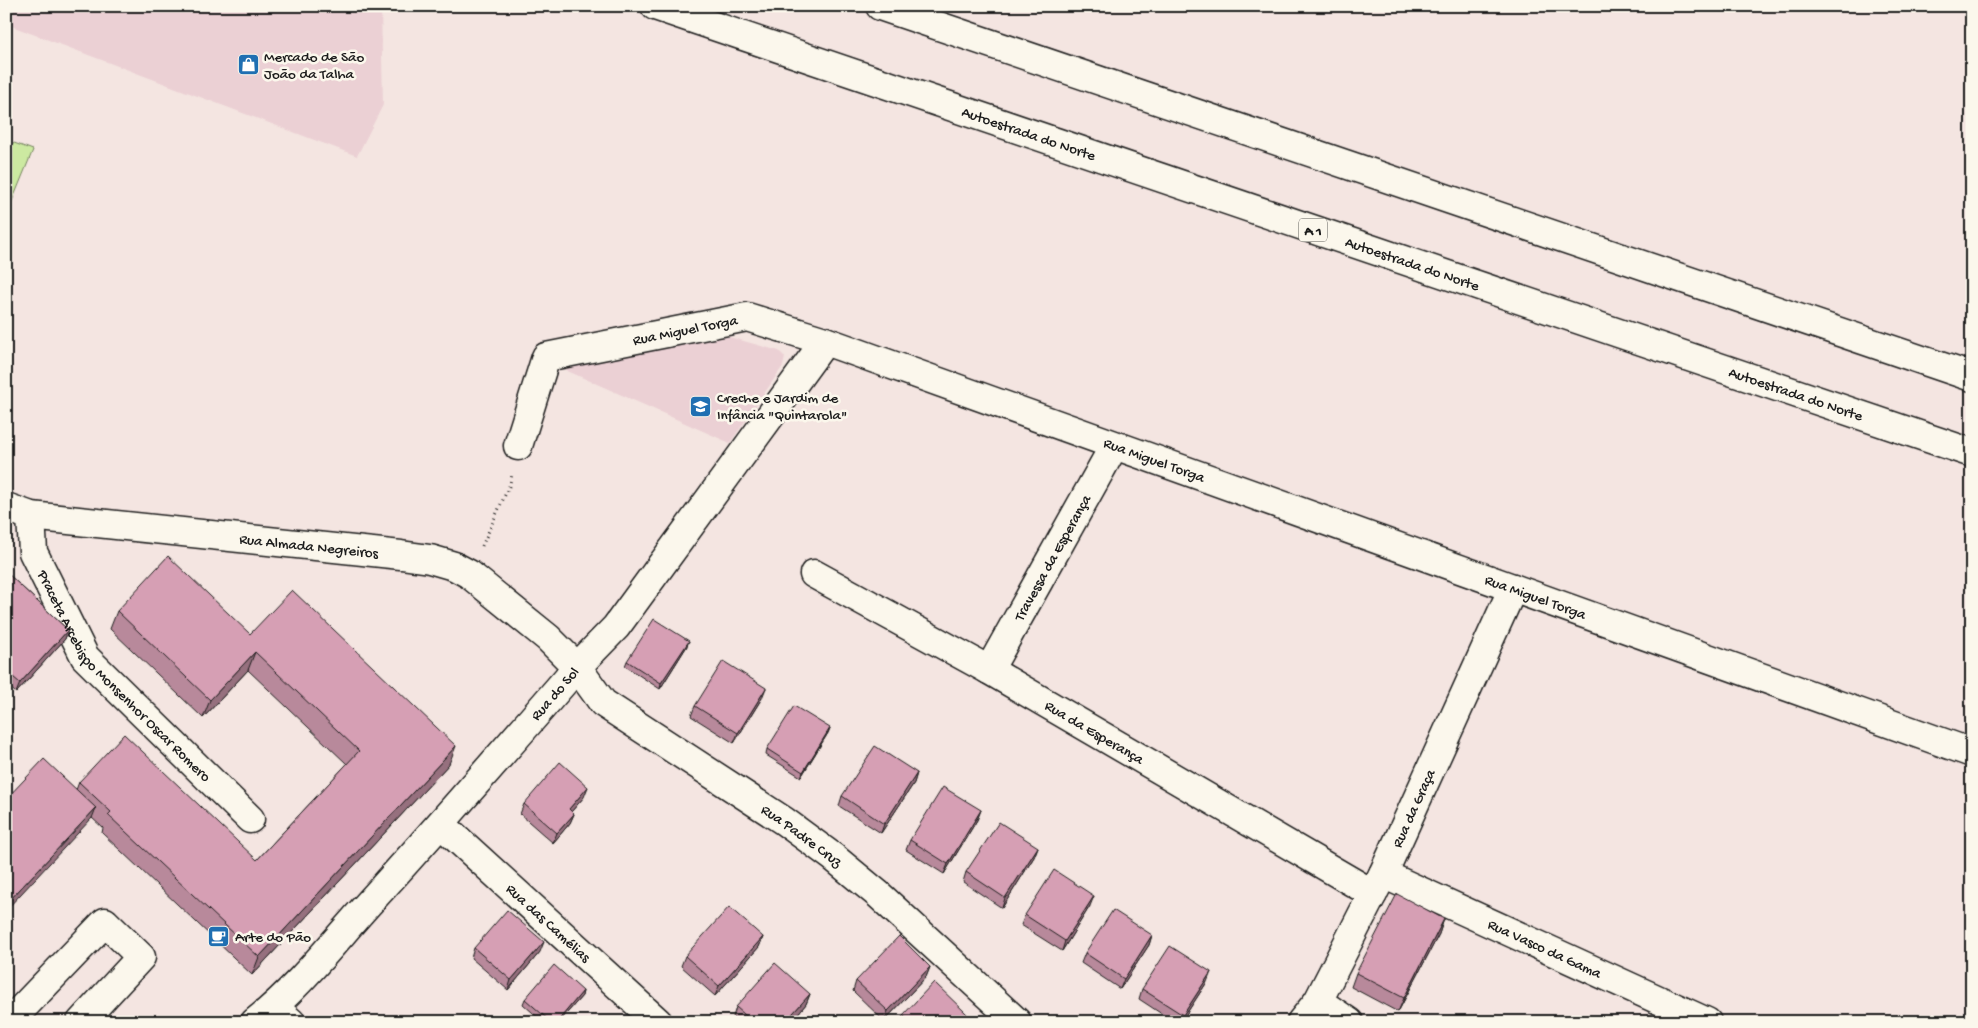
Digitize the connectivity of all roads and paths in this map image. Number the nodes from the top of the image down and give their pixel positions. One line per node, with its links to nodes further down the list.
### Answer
1 (655, 6): 7 (main road, Autoestrada do Norte / A 1)
2 (880, 6): 4 (main road)
3 (825, 341): 5 (main road, Rua Miguel Torga); 6 (main road, Rua Miguel Torga); 12 (main road, Rua do Sol)
4 (1972, 377)
5 (518, 446): 9 (path)
6 (1114, 446): 11 (main road, Rua Miguel Torga); 13 (main road, Travessa da Esperança)
7 (1972, 453)
8 (18, 512): 9 (main road, Rua Almada Negreiros); 15 (main road, Praceta Arcebispo Monsenhor Oscar Romero)
9 (469, 574): 12 (main road, Rua Almada Negreiros)
10 (814, 574): 13 (main road, Rua da Esperança)
11 (1513, 588): 14 (main road, Rua Miguel Torga); 17 (main road, Rua da Graça)
12 (577, 667): 16 (main road, Rua do Sol); 23 (main road, Rua Padre Cruz)
13 (989, 670): 17 (main road, Rua da Esperança)
14 (1972, 753)
15 (250, 819)
16 (441, 824): 19 (main road, Rua do Sol); 22 (main road, Rua das Camélias)
17 (1378, 884): 18 (main road, Rua da Graça); 26 (main road, Rua Vasco da Gama)
18 (1318, 1001): 24 (main road, Rua da Graça); 25 (main road)
19 (273, 1017)
20 (9, 1022): 21 (main road)
21 (81, 1022)
22 (658, 1022)
23 (1017, 1022)
24 (1300, 1022)
25 (1349, 1022)
26 (1706, 1022)

